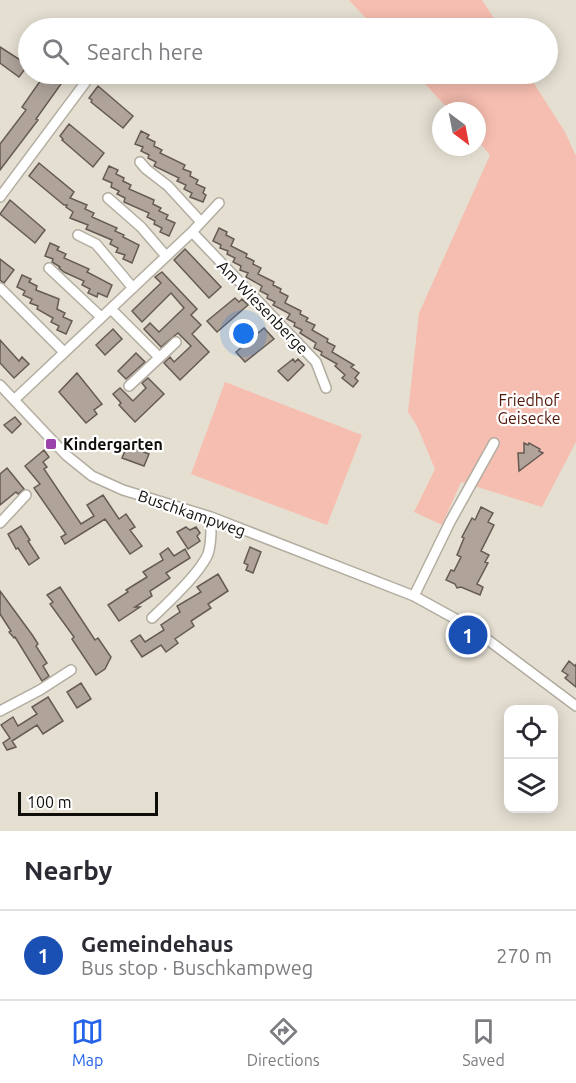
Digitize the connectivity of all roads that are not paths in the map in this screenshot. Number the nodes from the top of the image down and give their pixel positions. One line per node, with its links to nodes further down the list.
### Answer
1 (84, 84): 3 (street)
2 (140, 162): 6 (street)
3 (0, 197)
4 (108, 198): 9 (street)
5 (219, 202): 6 (street)
6 (201, 222): 7 (street)
7 (192, 232): 9 (street); 20 (street, Am Wiesenberge)
8 (78, 235): 11 (street)
9 (166, 256): 11 (street)
10 (49, 268): 14 (street)
11 (133, 288): 13 (street)
12 (1, 289): 16 (street)
13 (111, 309): 14 (street); 17 (street)
14 (100, 317): 16 (street)
15 (176, 342): 17 (street)
16 (64, 352): 21 (street)
17 (159, 357): 19 (street)
18 (0, 385): 21 (street, Buschkampweg)
19 (129, 386)
20 (326, 388)
21 (14, 400): 24 (street, Buschkampweg)
22 (494, 443): 26 (street)
23 (26, 495): 25 (street)
24 (211, 517): 26 (street, Buschkampweg); 27 (street)
25 (0, 523)
26 (414, 596): 29 (street, Buschkampweg)
27 (152, 618)
28 (71, 670): 30 (street)
29 (576, 706)
30 (0, 711)

